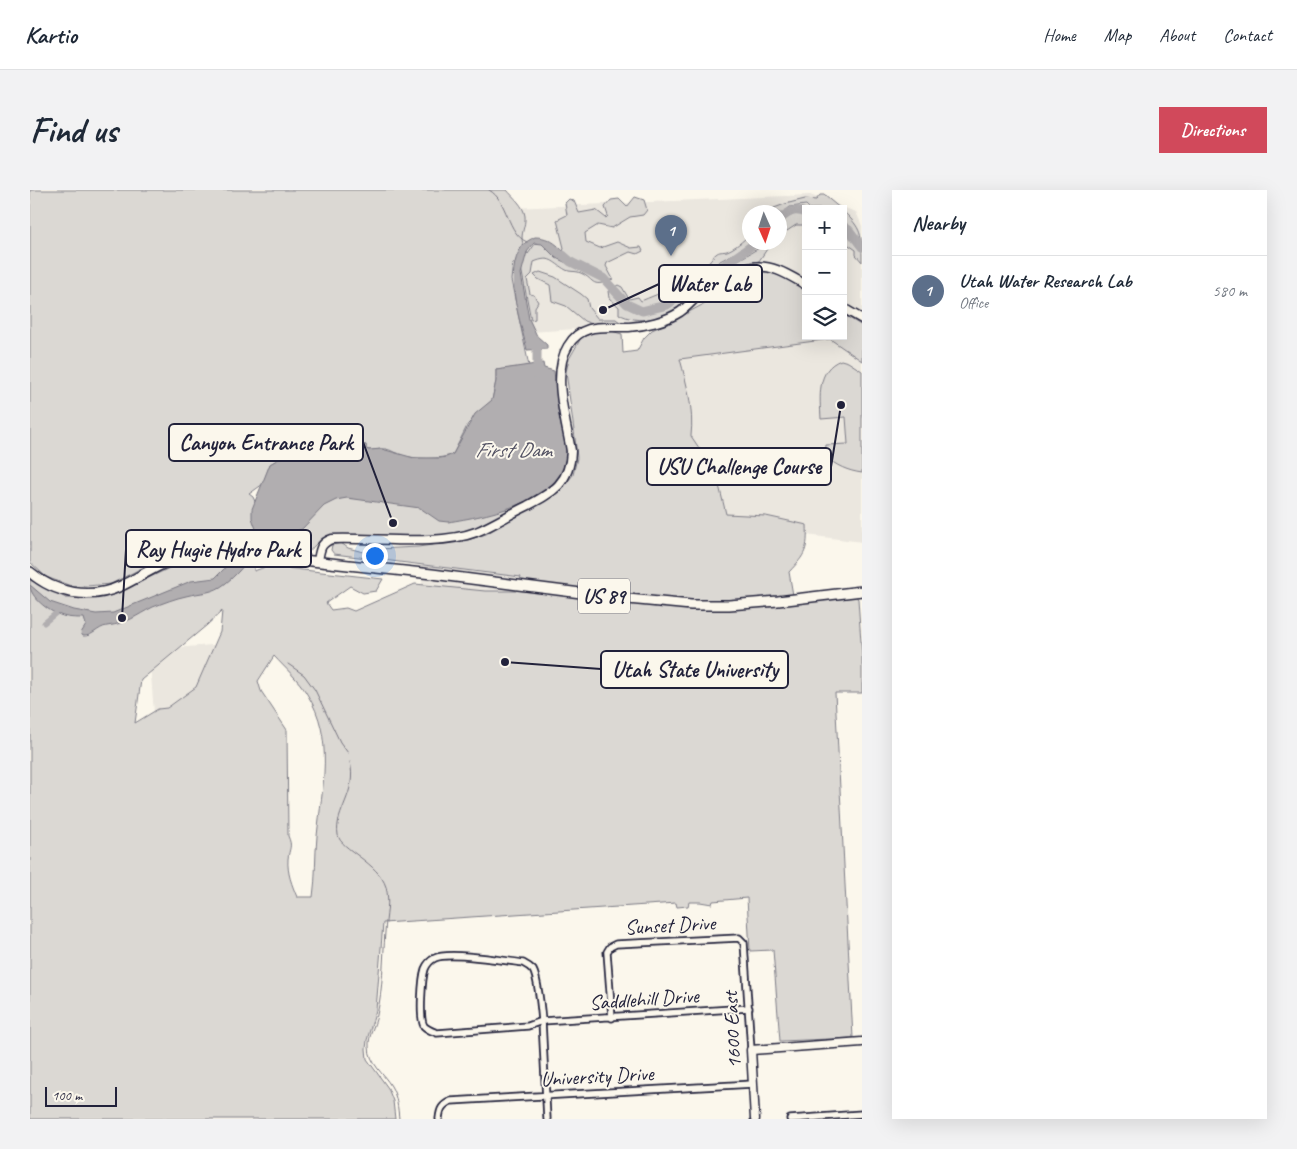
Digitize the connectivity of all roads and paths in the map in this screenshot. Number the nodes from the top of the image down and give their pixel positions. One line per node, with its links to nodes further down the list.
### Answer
1 (802, 283): 4 (street)
2 (847, 310): 3 (street)
3 (862, 319)
4 (318, 561): 5 (main road, US 89); 6 (main road, US 89)
5 (30, 572)
6 (862, 591)
7 (743, 940): 8 (street, 1600 East); 9 (street, Sunset Drive)
8 (749, 1008): 9 (street, Saddlehill Drive); 12 (street, 1600 East)
9 (612, 1018): 10 (street, Saddlehill Drive)
10 (542, 1021): 10 (street); 14 (street)
11 (862, 1042): 12 (street)
12 (751, 1050): 13 (street, 1600 East)
13 (753, 1084): 14 (street, University Drive); 18 (street, 1600 East)
14 (546, 1096): 16 (street, University Drive); 17 (street)
15 (862, 1114): 19 (street)
16 (439, 1119)
17 (547, 1119)
18 (755, 1119)
19 (790, 1119)

